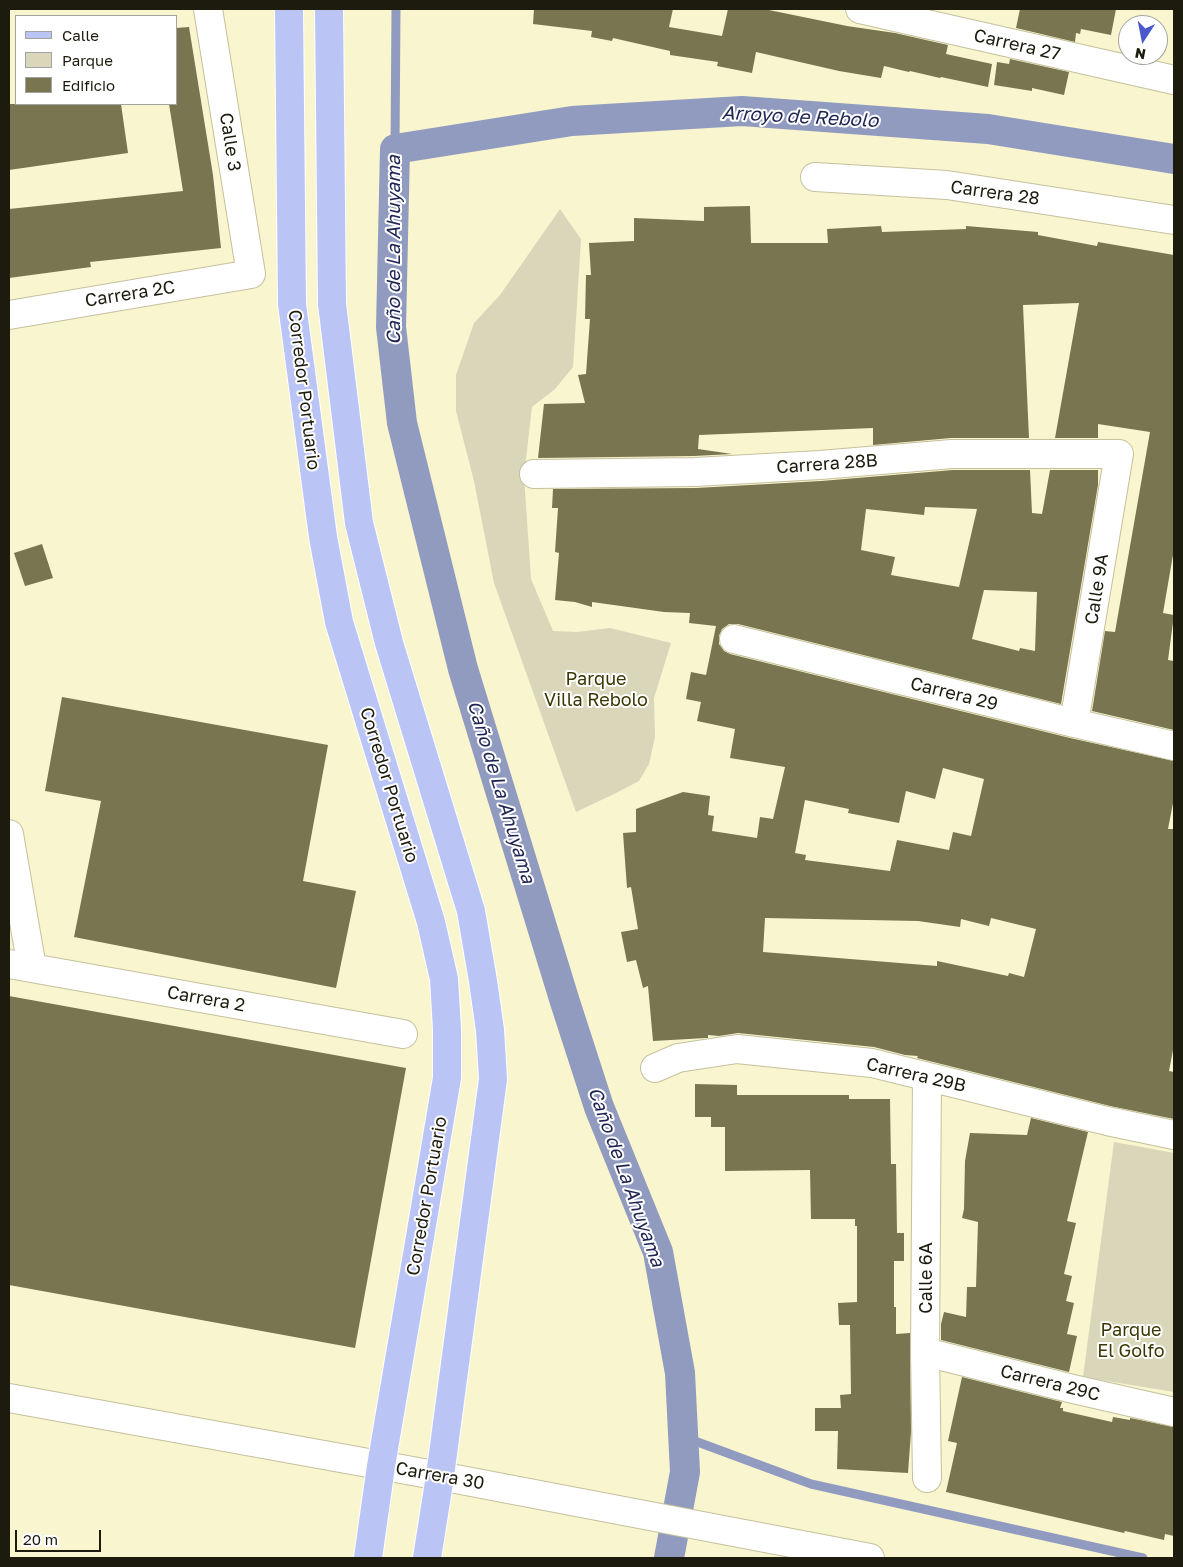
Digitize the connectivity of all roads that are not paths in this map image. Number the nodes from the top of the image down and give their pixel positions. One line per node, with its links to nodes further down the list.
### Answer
1 (208, 9): 8 (street, Calle 3)
2 (289, 9): 9 (main road, Corredor Portuario)
3 (329, 9): 10 (main road)
4 (860, 9): 5 (street, Carrera 27)
5 (1174, 80)
6 (815, 177): 7 (street, Carrera 28)
7 (1174, 220)
8 (251, 274): 11 (street, Carrera 2C)
9 (292, 285): 10 (main road); 26 (main road, Corredor Portuario)
10 (331, 286): 27 (main road)
11 (9, 315)
12 (1119, 454): 13 (street, Carrera 28B); 15 (street, Calle 9A)
13 (534, 474)
14 (734, 639): 15 (street, Carrera 29)
15 (1074, 724): 16 (street, Carrera 29)
16 (1174, 746)
17 (9, 834): 18 (street)
18 (21, 966): 19 (street, Carrera 2)
19 (403, 1034)
20 (656, 1068): 21 (street, Carrera 29B)
21 (927, 1078): 22 (street, Carrera 29B); 23 (street, Calle 6A)
22 (1174, 1135)
23 (925, 1352): 25 (street, Carrera 29C); 28 (street, Calle 6A)
24 (9, 1398): 26 (street, Carrera 30)
25 (1174, 1412)
26 (381, 1466): 27 (street, Carrera 30); 29 (main road, Corredor Portuario)
27 (440, 1476): 30 (main road); 31 (street, Carrera 30)
28 (927, 1478)
29 (368, 1558)
30 (427, 1558)
31 (870, 1558)

